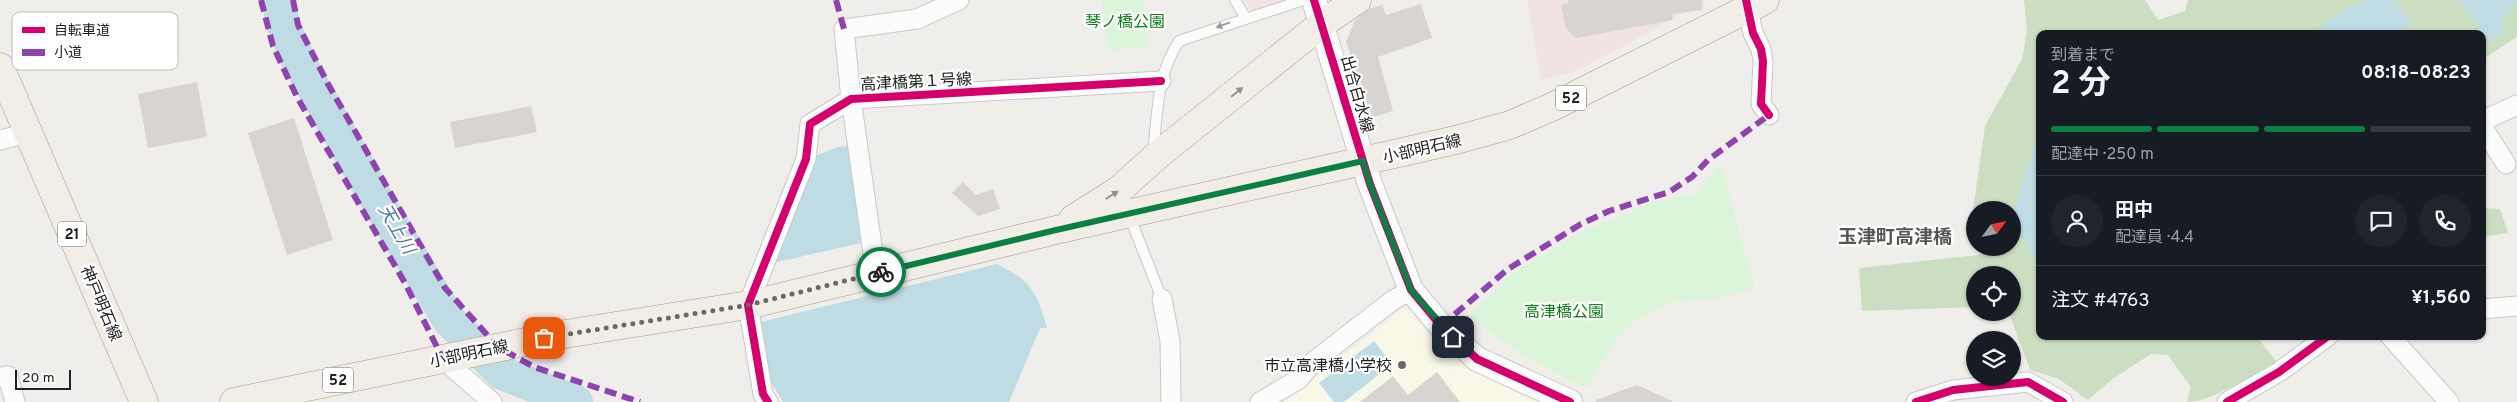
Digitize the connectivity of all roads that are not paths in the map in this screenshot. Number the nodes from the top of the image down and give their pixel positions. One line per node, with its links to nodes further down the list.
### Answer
1 (959, 0): 10 (street)
2 (1235, 0): 7 (lane)
3 (1303, 0): 7 (lane)
4 (1357, 0): 6 (main road, 小部明石線 / 52)
5 (1753, 3): 12 (street); 18 (main road, 小部明石線 / 52)
6 (1318, 11): 17 (main road, 小部明石線 / 52, one-way to 6); 18 (street, 出合白水線)
7 (1245, 18): 9 (lane, one-way to 9)
8 (0, 67): 15 (main road, 神戸明石線 / 21)
9 (1162, 81): 10 (street, 高津橋第１号線); 17 (lane)
10 (851, 99): 22 (street); 25 (street, 高津橋第１号線)
11 (2517, 106): 13 (street)
12 (1769, 115)
13 (2486, 119)
14 (2486, 132): 19 (street)
15 (28, 133): 16 (street); 34 (main road, 神戸明石線 / 21)
16 (0, 140)
17 (1159, 154): 21 (main road, 小部明石線 / 52, one-way to 17)
18 (1363, 161): 20 (main road, 小部明石線 / 52); 23 (street, 出合白水線)
19 (2506, 164)
20 (1129, 214): 21 (main road, 小部明石線 / 52); 24 (lane)
21 (1056, 230): 22 (main road, 小部明石線 / 52)
22 (876, 274): 25 (main road, 小部明石線 / 52)
23 (1411, 290): 39 (street); 40 (street, 出合白水線)
24 (1162, 300): 38 (street)
25 (748, 305): 30 (main road, 小部明石線 / 52); 37 (street)
26 (2517, 306): 27 (street)
27 (2486, 309)
28 (2323, 340): 43 (street)
29 (2394, 340): 44 (street)
30 (443, 359): 35 (main road, 小部明石線 / 52); 36 (street)
31 (0, 377): 33 (street)
32 (1970, 395): 41 (street); 42 (street)
33 (15, 402)
34 (144, 402)
35 (234, 402)
36 (492, 402)
37 (768, 402)
38 (1171, 402)
39 (1260, 402)
40 (1570, 402)
41 (1916, 402)
42 (2063, 402)
43 (2227, 402)
44 (2449, 402)

